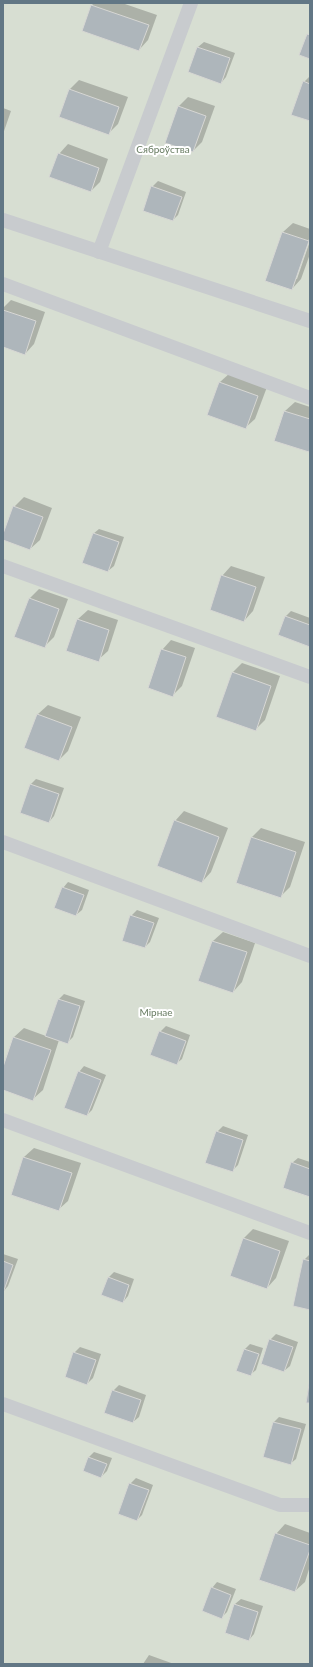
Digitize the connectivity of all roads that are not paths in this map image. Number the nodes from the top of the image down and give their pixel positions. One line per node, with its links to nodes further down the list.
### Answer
1 (191, 3): 3 (lane)
2 (3, 220): 3 (lane)
3 (99, 252): 5 (lane)
4 (3, 284): 6 (lane)
5 (310, 320)
6 (310, 398)
7 (3, 566): 8 (lane)
8 (310, 677)
9 (3, 842): 10 (lane)
10 (310, 956)
11 (3, 1120): 12 (lane)
12 (310, 1233)
13 (3, 1404): 14 (lane)
14 (310, 1505)

